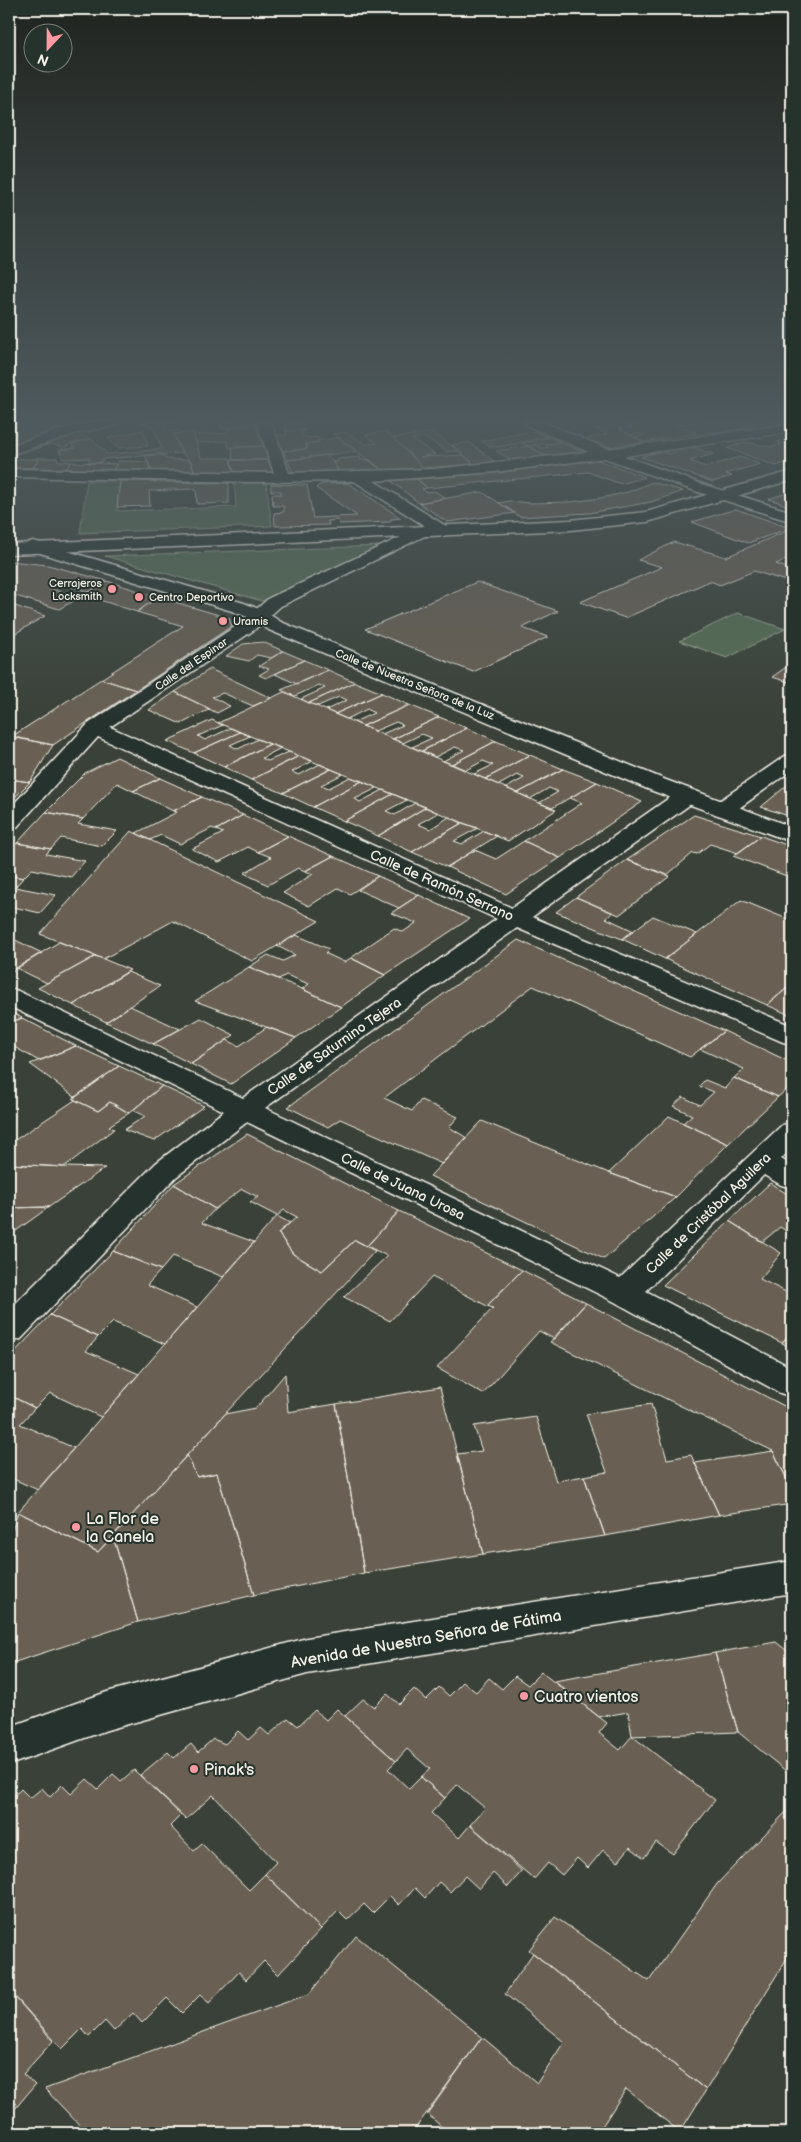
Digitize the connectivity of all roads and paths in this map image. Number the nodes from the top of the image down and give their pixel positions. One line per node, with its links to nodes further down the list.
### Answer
1 (422, 522): 3 (street)
2 (604, 522): 3 (street)
3 (435, 531): 4 (street); 6 (street, Calle del Espinar)
4 (33, 546): 5 (street); 6 (street, Calle de Nuestra Señora de la Luz)
5 (9, 548)
6 (258, 615): 7 (street, Calle del Espinar); 9 (street, Calle de Nuestra Señora de la Luz)
7 (95, 728): 11 (street, Calle del Espinar); 13 (street, Calle de Ramón Serrano)
8 (792, 760): 10 (street)
9 (687, 796): 10 (street, Calle de Nuestra Señora de la Luz); 13 (street, Calle de Saturnino Tejera)
10 (723, 809): 12 (street, Calle de Nuestra Señora de la Luz)
11 (9, 822)
12 (792, 834)
13 (514, 918): 15 (street, Calle de Ramón Serrano); 16 (street, Calle de Saturnino Tejera)
14 (9, 996): 16 (street, Calle de Juana Urosa)
15 (792, 1036)
16 (246, 1109): 20 (street, Calle de Juana Urosa); 21 (street, Calle de Saturnino Tejera)
17 (792, 1132): 18 (street, Calle de Cristóbal Aguilera)
18 (762, 1162): 19 (street); 20 (street, Calle de Cristóbal Aguilera)
19 (792, 1178)
20 (624, 1294): 22 (street, Calle de Juana Urosa)
21 (9, 1330)
22 (792, 1384)
23 (792, 1577): 24 (street, Avenida de Nuestra Señora de Fátima)
24 (9, 1746)

